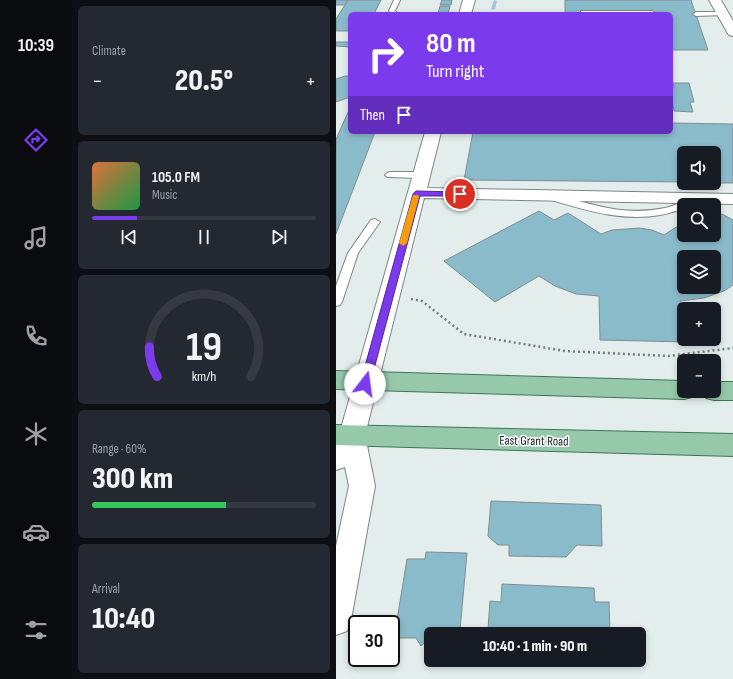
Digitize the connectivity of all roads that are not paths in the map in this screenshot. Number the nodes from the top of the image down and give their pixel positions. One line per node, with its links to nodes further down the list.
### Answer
1 (397, 0): 4 (lane)
2 (469, 0): 5 (street)
3 (716, 0): 7 (street)
4 (393, 12)
5 (466, 12)
6 (696, 14): 7 (lane)
7 (728, 14): 8 (street)
8 (733, 32)
9 (432, 134): 11 (street)
10 (390, 175): 11 (lane)
11 (419, 184): 12 (street); 16 (street)
12 (733, 199)
13 (375, 222): 14 (lane)
14 (336, 302)
15 (336, 380): 16 (main road)
16 (366, 380): 17 (main road); 20 (street)
17 (677, 390)
18 (721, 391): 19 (main road)
19 (733, 391)
20 (344, 435): 21 (main road, East Grant Road); 22 (street); 23 (street)
21 (733, 445)
22 (336, 459)
23 (336, 620)

